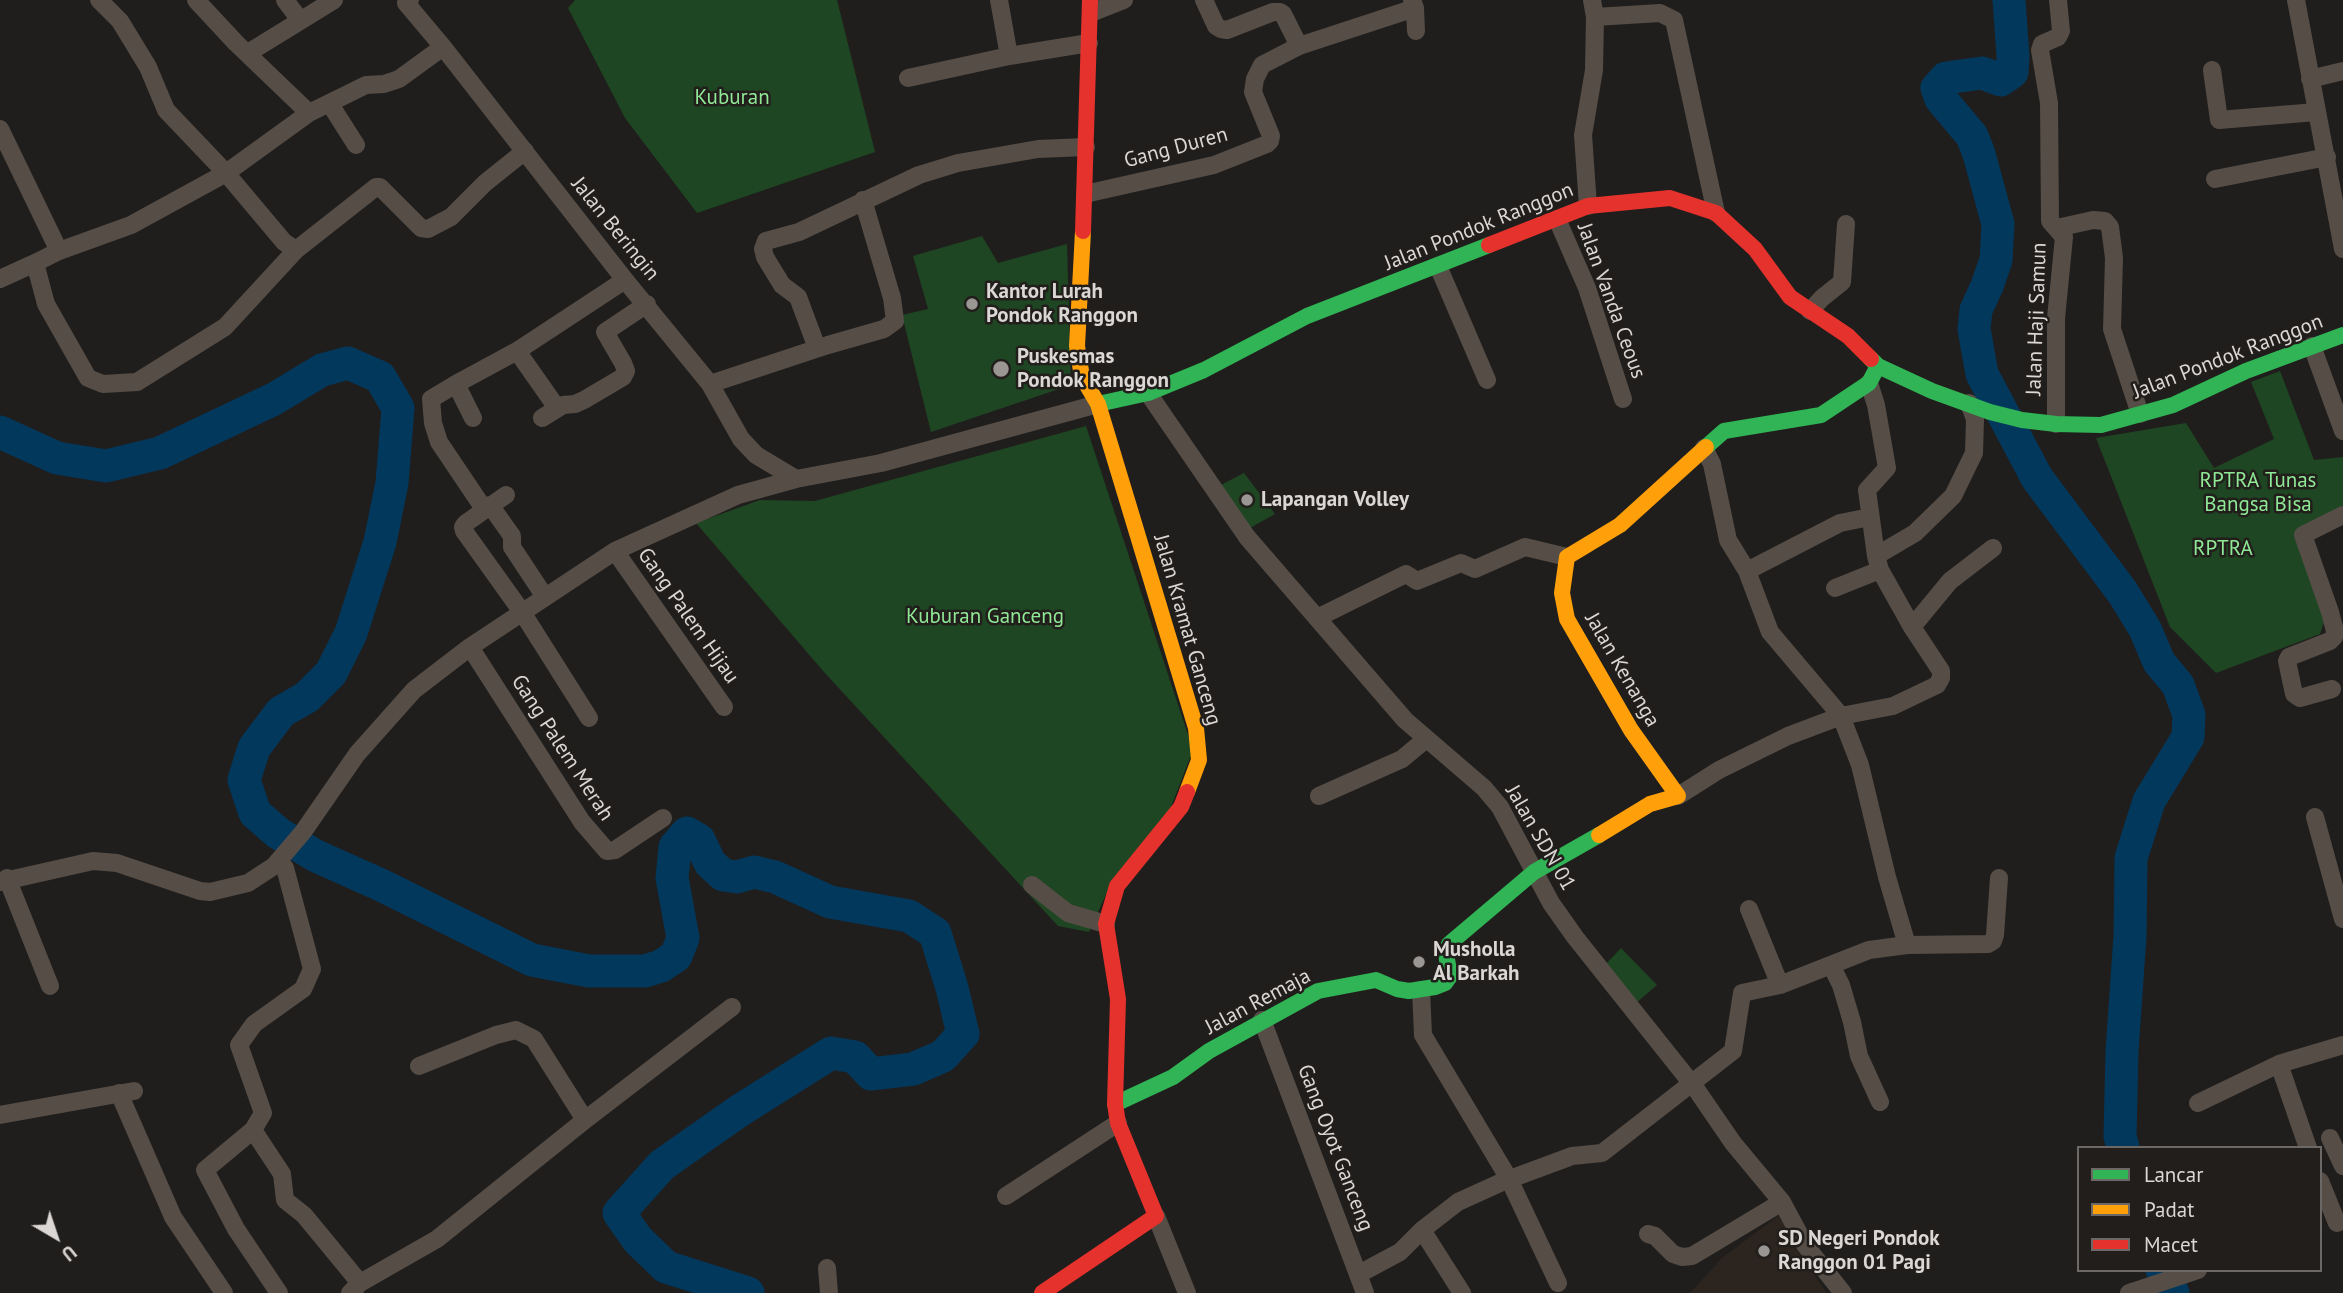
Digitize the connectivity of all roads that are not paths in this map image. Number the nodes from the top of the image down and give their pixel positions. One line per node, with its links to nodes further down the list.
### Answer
1 (99, 0): 33 (street)
2 (196, 0): 19 (street)
3 (285, 0): 14 (street)
4 (334, 0): 14 (street)
5 (999, 0): 20 (street)
6 (1124, 0): 12 (street)
7 (1204, 0): 17 (street)
8 (2058, 0): 40 (street, Jalan Haji Samun)
9 (2295, 0): 24 (street)
10 (406, 1): 18 (street, Jalan Beringin)
11 (1413, 4): 15 (street); 17 (street, Gang Duren)
12 (1090, 6): 16 (street)
13 (1593, 8): 37 (street); 38 (street)
14 (300, 20): 19 (street)
15 (1416, 31)
16 (1089, 43): 20 (street); 30 (street)
17 (1298, 46): 35 (street, Gang Duren)
18 (443, 47): 25 (street); 31 (street, Jalan Beringin)
19 (242, 48): 27 (street)
20 (1009, 56): 23 (street)
21 (2212, 70): 26 (street)
22 (2343, 71): 24 (street)
23 (908, 78)
24 (2310, 79): 26 (street)
25 (330, 104): 27 (street); 29 (street)
26 (2316, 112): 32 (street)
27 (309, 113): 33 (street)
28 (0, 129): 44 (street)
29 (356, 145)
30 (1086, 147): 35 (street); 36 (street)
31 (525, 151): 43 (street); 48 (street, Jalan Beringin)
32 (2327, 157): 34 (street); 42 (street)
33 (226, 173): 43 (street); 44 (street)
34 (2215, 179)
35 (1085, 194): 63 (street)
36 (863, 200): 53 (street); 53 (street)
37 (1588, 206): 38 (street, Jalan Pondok Ranggon); 39 (street, Jalan Pondok Ranggon)
38 (1716, 213): 50 (street, Jalan Pondok Ranggon)
39 (1557, 219): 46 (street, Jalan Pondok Ranggon); 61 (street, Jalan Vanda Ceous)
40 (2054, 224): 64 (street); 66 (street, Jalan Haji Samun)
41 (1846, 225): 50 (street)
42 (2343, 249)
43 (296, 250): 45 (street)
44 (59, 251): 45 (street)
45 (35, 264): 47 (street)
46 (1438, 266): 56 (street); 60 (street, Jalan Pondok Ranggon)
47 (0, 279)
48 (625, 280): 49 (street, Jalan Beringin); 54 (street)
49 (647, 304): 54 (street); 59 (street, Jalan Beringin)
50 (1810, 311): 55 (street, Jalan Pondok Ranggon)
51 (2343, 335): 52 (street, Jalan Pondok Ranggon)
52 (2312, 346): 64 (street, Jalan Pondok Ranggon); 67 (street)
53 (817, 348): 59 (street)
54 (517, 351): 58 (street)
55 (1878, 366): 57 (street); 62 (street, Jalan Pondok Ranggon)
56 (1486, 380)
57 (1869, 383): 68 (street); 73 (street)
58 (456, 384): 65 (street); 71 (street)
59 (710, 384): 69 (street, Jalan Beringin)
60 (1148, 393): 63 (street, Jalan Pondok Ranggon); 82 (street, Jalan SDN 01)
61 (1623, 399)
62 (1969, 403): 66 (street, Jalan Pondok Ranggon); 77 (street)
63 (1098, 404): 69 (street); 101 (street, Jalan Kramat Ganceng)
64 (2140, 414): 66 (street, Jalan Pondok Ranggon)
65 (473, 418)
66 (2056, 424)
67 (2343, 431)
68 (1704, 448): 76 (street); 78 (street)
69 (796, 480): 75 (street)
70 (506, 495): 71 (street)
71 (487, 507): 80 (street); 81 (street)
72 (2343, 515): 85 (street)
73 (1870, 517): 77 (street); 78 (street)
74 (1993, 548): 83 (street)
75 (615, 551): 80 (street); 86 (street, Gang Palem Hijau)
76 (1567, 557): 82 (street); 91 (street, Jalan Kenanga)
77 (1878, 563): 79 (street); 83 (street)
78 (1746, 571): 87 (street)
79 (1835, 588)
80 (545, 597): 81 (street)
81 (522, 612): 84 (street); 88 (street)
82 (1317, 618): 89 (street, Jalan SDN 01)
83 (1913, 627): 87 (street)
84 (470, 647): 93 (street, Gang Palem Merah); 94 (street)
85 (2332, 689)
86 (724, 707)
87 (1841, 716): 91 (street); 102 (street)
88 (589, 718)
89 (1426, 740): 90 (street); 95 (street, Jalan SDN 01)
90 (1320, 796)
91 (1678, 796): 95 (street)
92 (2315, 817): 100 (street)
93 (663, 818)
94 (281, 858): 97 (street); 119 (street)
95 (1534, 872): 106 (street); 112 (street, Jalan SDN 01)
96 (1999, 878): 102 (street)
97 (3, 880): 105 (street)
98 (1032, 885): 101 (street)
99 (1749, 909): 104 (street)
100 (2343, 919)
101 (1106, 924): 115 (street, Jalan Kramat Ganceng)
102 (1907, 945): 103 (street)
103 (1832, 967): 104 (street); 113 (street)
104 (1780, 985): 112 (street)
105 (50, 986)
106 (1421, 990): 108 (street, Jalan Remaja); 123 (street)
107 (733, 1007): 117 (street)
108 (1262, 1020): 115 (street, Jalan Remaja); 133 (street, Gang Oyot Ganceng)
109 (2343, 1045): 110 (street)
110 (2279, 1065): 114 (street); 121 (street)
111 (419, 1066): 117 (street)
112 (1690, 1083): 123 (street); 126 (street, Jalan SDN 01)
113 (1880, 1102)
114 (2198, 1103)
115 (1115, 1104): 118 (street, Jalan Kramat Ganceng)
116 (0, 1115): 136 (street)
117 (585, 1120): 135 (street)
118 (1118, 1123): 125 (street); 127 (street, Jalan Kramat Ganceng)
119 (253, 1130): 135 (street); 137 (street)
120 (2330, 1138): 122 (street)
121 (2307, 1146)
122 (2343, 1166)
123 (1509, 1179): 129 (street); 134 (street)
124 (2322, 1187): 128 (street)
125 (1006, 1196)
126 (1782, 1202): 130 (street); 143 (street, Jalan SDN 01)
127 (1156, 1216): 139 (street); 140 (street)
128 (2334, 1224)
129 (1422, 1230): 133 (street); 142 (street)
130 (1648, 1234)
131 (827, 1268): 138 (street)
132 (2192, 1272): 144 (street)
133 (1359, 1274): 141 (street, Gang Oyot Ganceng)
134 (1558, 1283)
135 (355, 1288)
136 (224, 1293)
137 (279, 1293)
138 (829, 1293)
139 (1042, 1293)
140 (1187, 1293)
141 (1365, 1293)
142 (1462, 1293)
143 (1843, 1293)
144 (2129, 1293)

